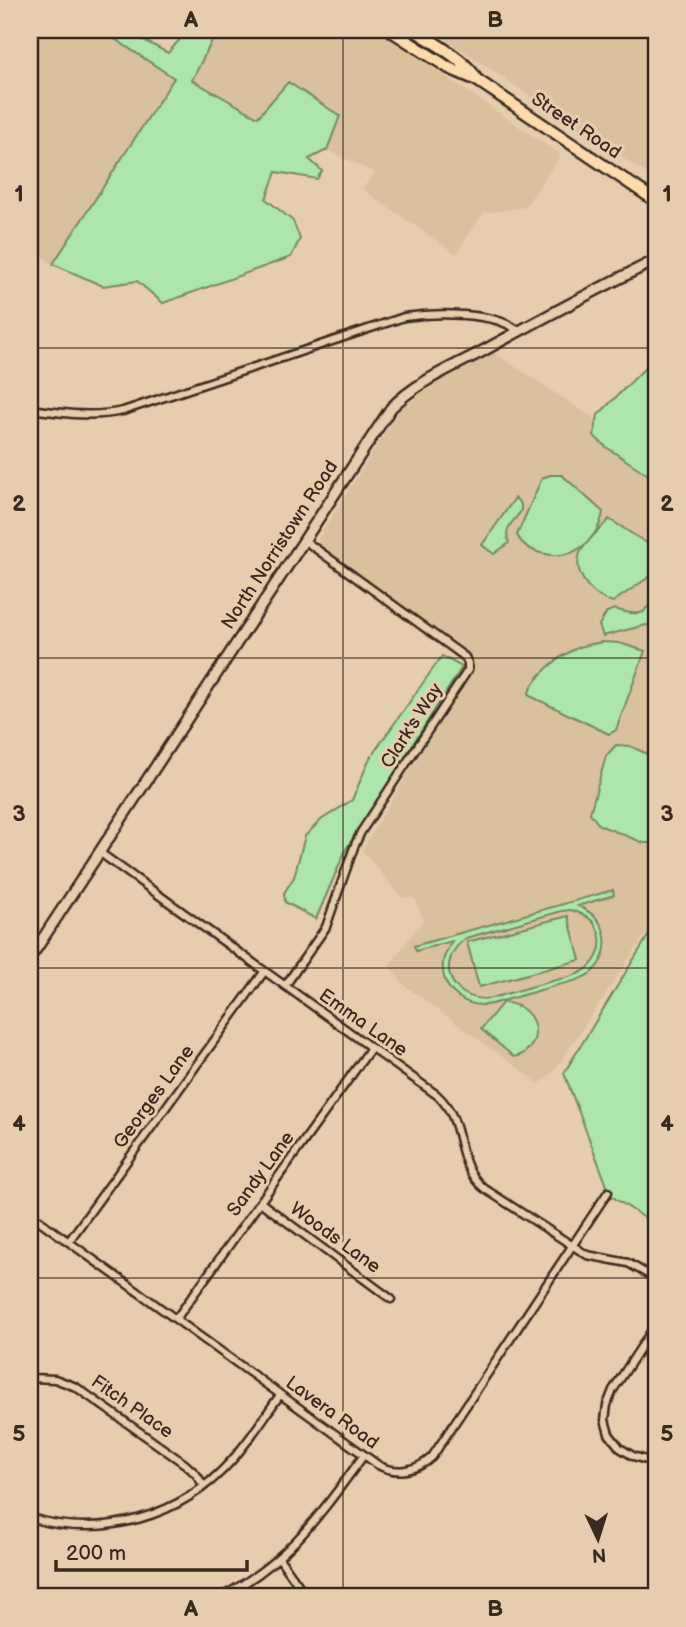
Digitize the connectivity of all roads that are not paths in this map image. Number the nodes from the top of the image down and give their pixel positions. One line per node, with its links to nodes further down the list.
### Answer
1 (390, 30): 3 (main road, Street Road)
2 (414, 30): 3 (main road, Street Road)
3 (477, 80): 4 (main road, Street Road)
4 (656, 201)
5 (656, 260): 6 (street, North Norristown Road)
6 (518, 331): 7 (street); 8 (street, North Norristown Road)
7 (30, 409)
8 (304, 540): 9 (street, North Norristown Road); 12 (street, Clark's Way)
9 (99, 852): 10 (street, North Norristown Road); 11 (street, Emma Lane)
10 (30, 956)
11 (264, 972): 12 (street, Emma Lane); 17 (street, Georges Lane)
12 (285, 986): 13 (street, Emma Lane)
13 (371, 1048): 15 (street, Sandy Lane); 18 (street, Emma Lane)
14 (608, 1192): 18 (street, Lavera Road)
15 (260, 1202): 20 (street, Woods Lane); 21 (street, Sandy Lane)
16 (30, 1213): 17 (street, Lavera Road)
17 (69, 1241): 21 (street, Lavera Road)
18 (572, 1246): 19 (street, Emma Lane); 25 (street, Lavera Road)
19 (656, 1279)
20 (391, 1299)
21 (176, 1319): 24 (street, Lavera Road)
22 (656, 1324): 26 (street)
23 (30, 1378): 27 (street, Fitch Place)
24 (280, 1395): 25 (street, Lavera Road); 27 (street)
25 (364, 1455): 29 (street)
26 (656, 1463)
27 (204, 1486): 28 (street)
28 (30, 1518)
29 (279, 1558): 30 (street); 31 (street)
30 (220, 1597)
31 (307, 1597)

